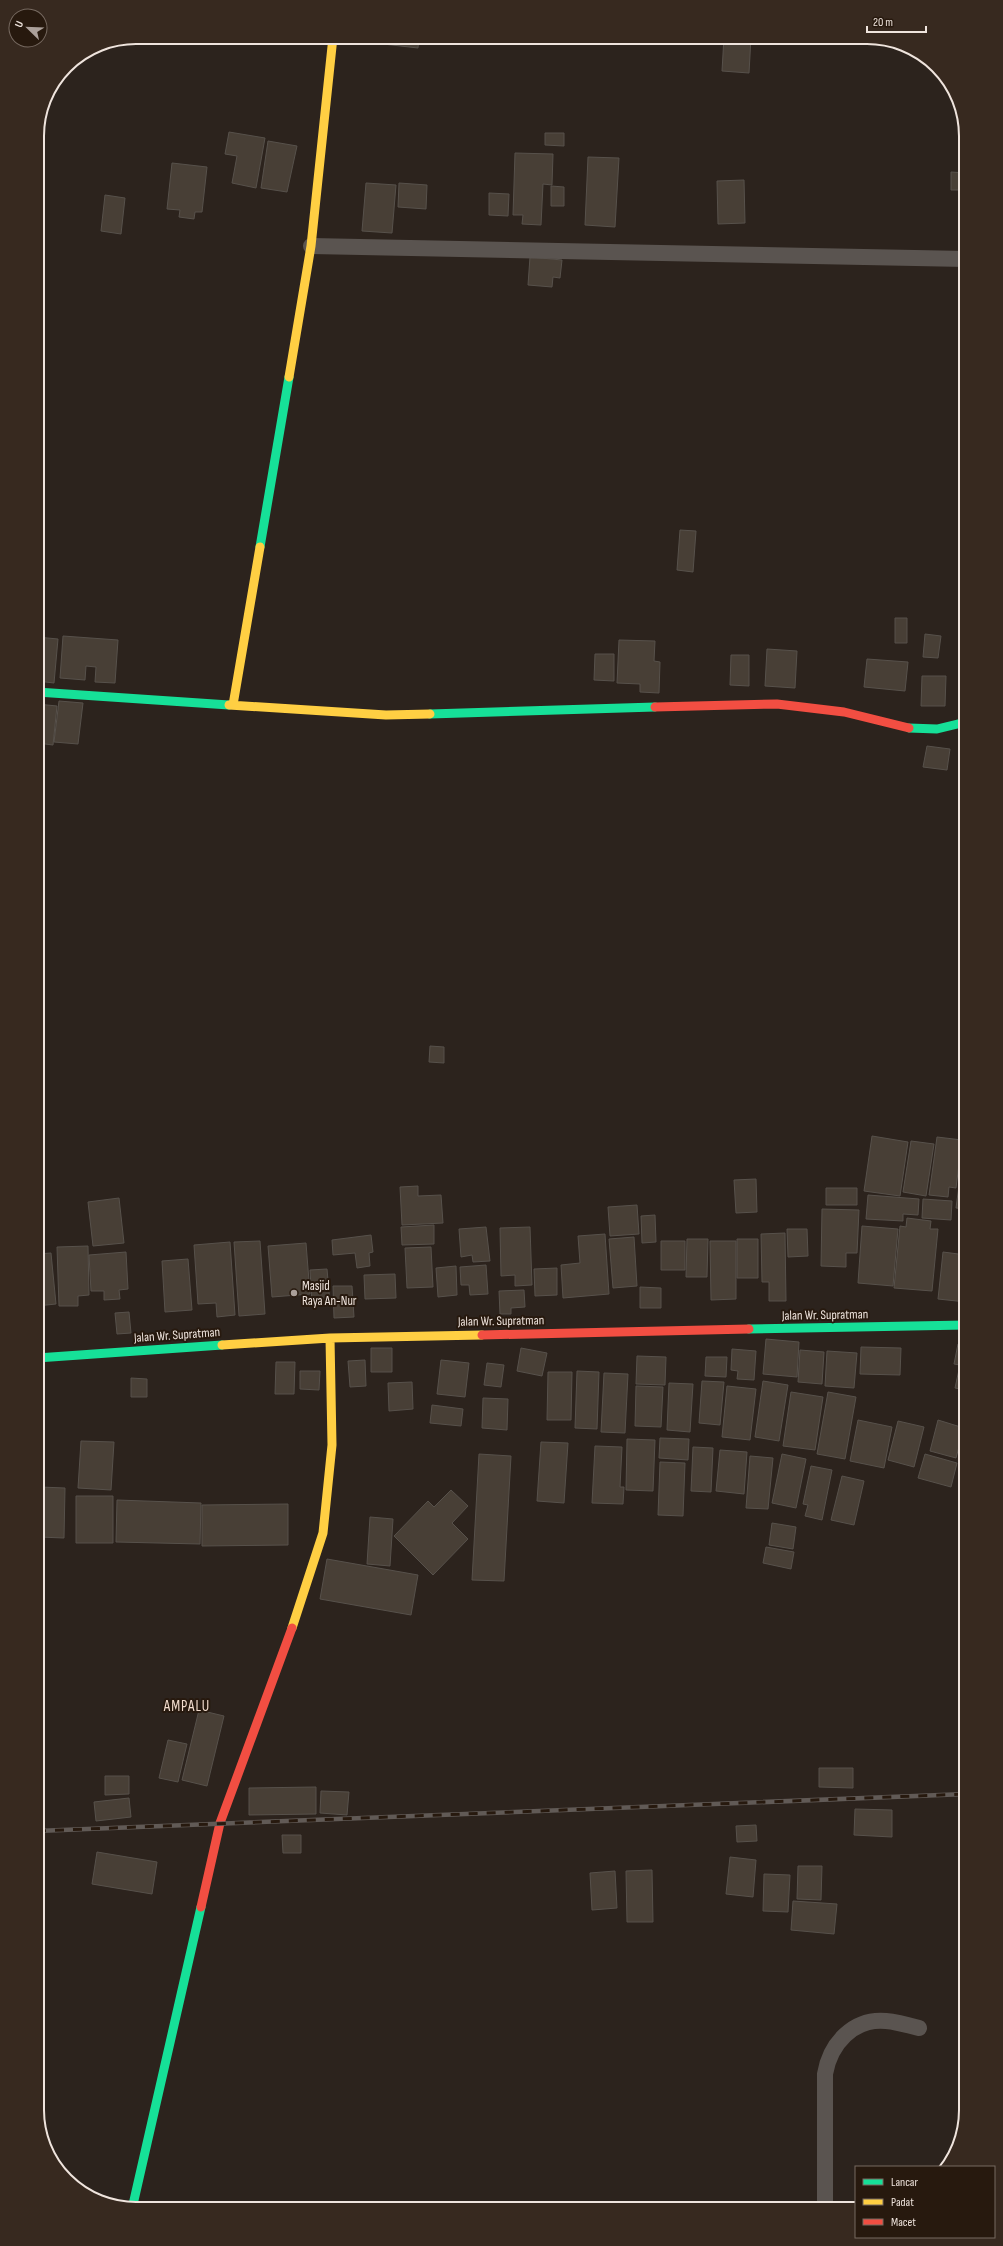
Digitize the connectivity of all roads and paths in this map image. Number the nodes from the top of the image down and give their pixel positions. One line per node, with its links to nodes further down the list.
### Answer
1 (332, 44): 2 (street)
2 (311, 246): 3 (street); 5 (street)
3 (959, 259)
4 (44, 692): 5 (street)
5 (233, 705): 6 (street)
6 (959, 724)
7 (959, 1324): 8 (street, Jalan Wr. Supratman)
8 (330, 1338): 9 (street, Jalan Wr. Supratman); 11 (street)
9 (44, 1358)
10 (919, 2028): 12 (street)
11 (134, 2202)
12 (825, 2202)

